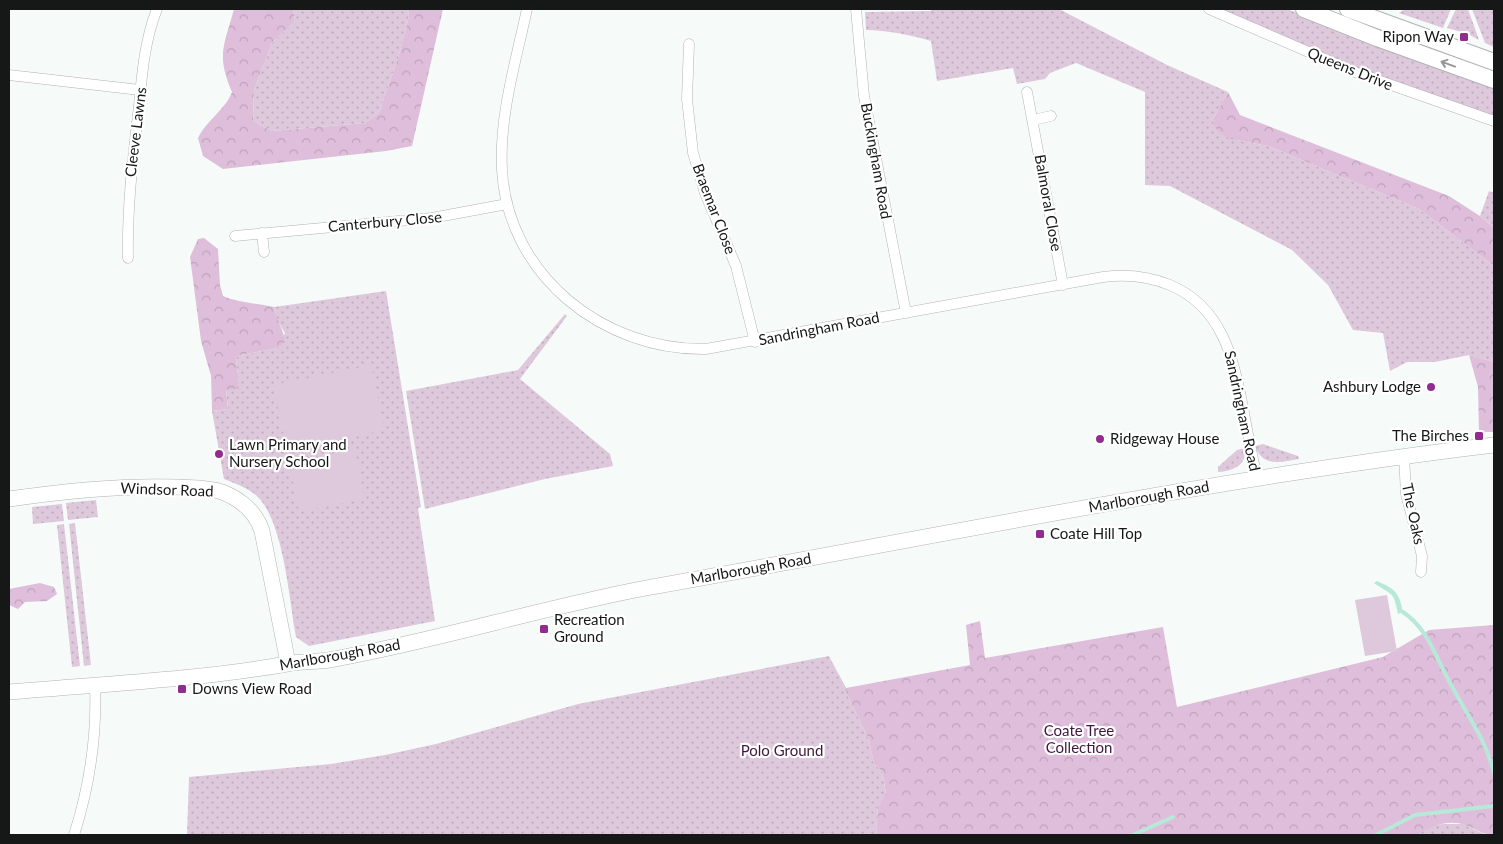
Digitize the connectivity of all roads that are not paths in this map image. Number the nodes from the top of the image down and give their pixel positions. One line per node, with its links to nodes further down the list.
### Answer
1 (157, 9): 11 (street, Cleeve Lawns)
2 (527, 9): 16 (street, Sandringham Road)
3 (856, 9): 22 (street, Buckingham Road)
4 (1209, 9): 15 (street, Queens Drive)
5 (1304, 9): 10 (main road, one-way to 5)
6 (1348, 9): 8 (main road)
7 (689, 44): 23 (street, Braemar Close)
8 (1494, 62)
9 (9, 75): 11 (street)
10 (1494, 80)
11 (140, 90): 20 (street, Cleeve Lawns)
12 (1027, 92): 14 (street, Balmoral Close)
13 (1051, 116): 14 (street)
14 (1033, 120): 21 (street, Balmoral Close)
15 (1494, 121)
16 (507, 204): 17 (street, Canterbury Close); 23 (street, Sandringham Road)
17 (262, 233): 18 (street, Canterbury Close); 19 (street)
18 (235, 236)
19 (264, 252)
20 (128, 258)
21 (1063, 285): 22 (street, Sandringham Road); 26 (street, Sandringham Road)
22 (906, 313): 23 (street, Sandringham Road)
23 (755, 342)
24 (1494, 445): 25 (main road, Marlborough Road)
25 (1404, 456): 26 (main road, Marlborough Road); 28 (street, The Oaks)
26 (1256, 478): 29 (main road, Marlborough Road)
27 (9, 499): 29 (main road, Windsor Road)
28 (1421, 572)
29 (288, 663): 30 (main road, Marlborough Road)
30 (96, 684): 31 (main road, Marlborough Road); 32 (street)
31 (9, 692)
32 (74, 835)

